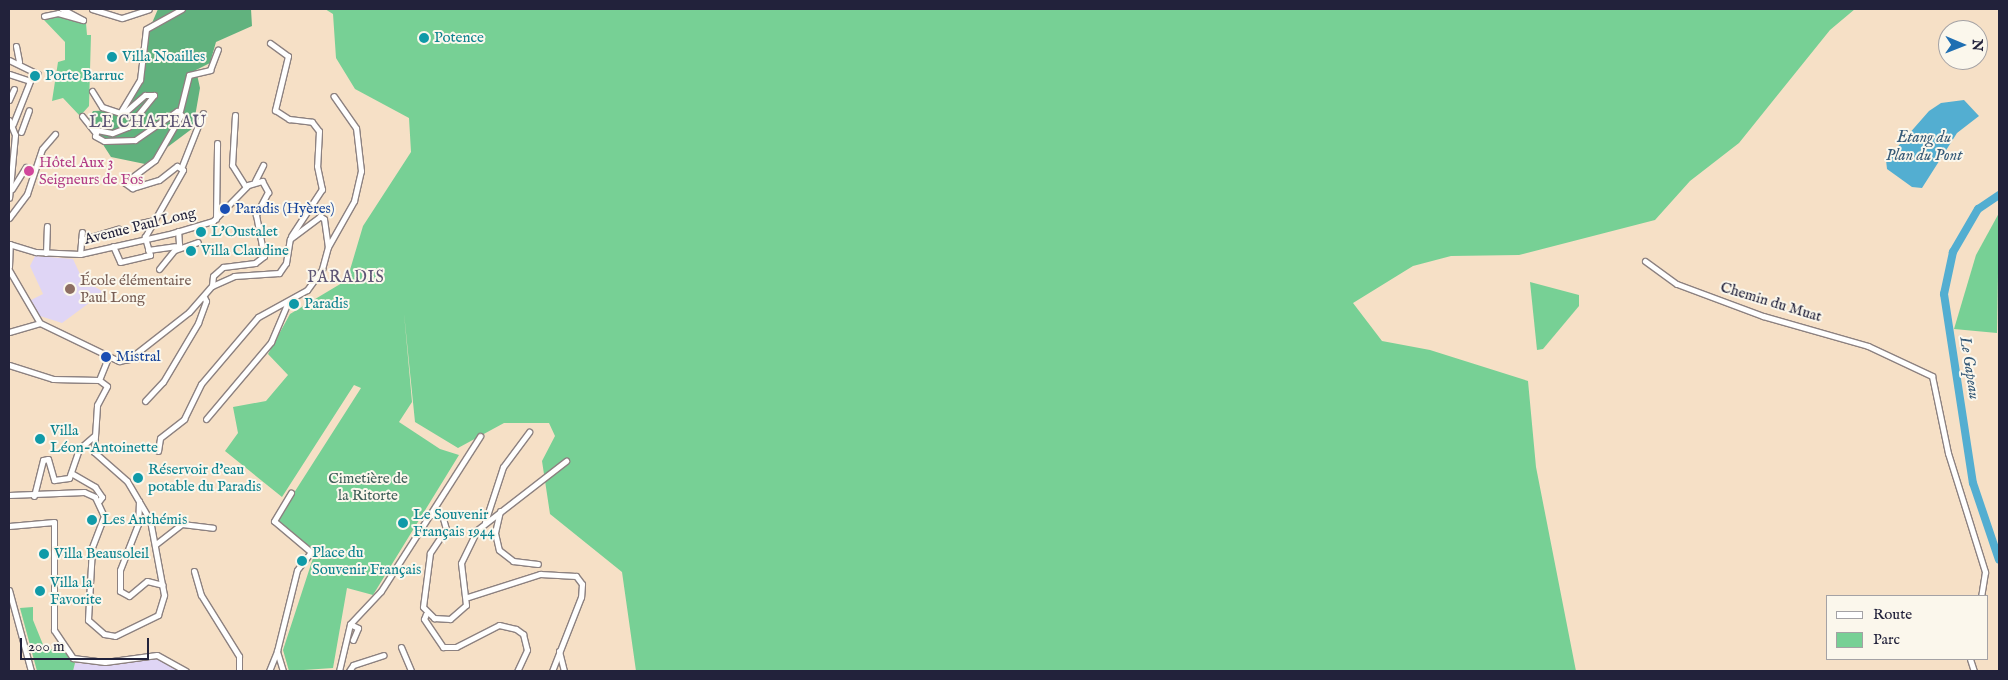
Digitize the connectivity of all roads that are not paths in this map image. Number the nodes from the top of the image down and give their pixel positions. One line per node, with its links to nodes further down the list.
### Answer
1 (62, 9): 5 (street)
2 (92, 9): 3 (street)
3 (149, 9)
4 (182, 9): 19 (street)
5 (44, 16)
6 (270, 43): 45 (street)
7 (16, 46): 10 (street)
8 (218, 49): 18 (street)
9 (9, 60): 10 (street)
10 (19, 62): 12 (street)
11 (9, 74): 23 (street)
12 (38, 74)
13 (14, 89): 16 (street)
14 (92, 91): 19 (street)
15 (334, 96): 50 (street)
16 (9, 99)
17 (30, 110): 24 (street)
18 (180, 111): 25 (street); 30 (street)
19 (120, 112): 25 (street)
20 (203, 113): 30 (street)
21 (235, 114): 33 (street)
22 (82, 116): 25 (street)
23 (11, 122): 28 (street)
24 (21, 132)
25 (95, 132)
26 (55, 134): 31 (street)
27 (217, 143): 37 (street)
28 (11, 156): 34 (street)
29 (263, 165): 32 (street)
30 (182, 166): 38 (street)
31 (35, 170): 34 (street); 36 (street)
32 (255, 181): 33 (street, Avenue Paul Long); 58 (street)
33 (246, 187): 37 (street, Avenue Paul Long)
34 (10, 191): 35 (street)
35 (9, 198)
36 (9, 218)
37 (216, 219): 42 (street, Avenue Paul Long)
38 (155, 220): 39 (street); 44 (street)
39 (136, 224)
40 (47, 226): 53 (street)
41 (118, 229): 46 (street)
42 (178, 231): 44 (street, Avenue Paul Long); 51 (street)
43 (82, 232): 46 (street)
44 (145, 237): 49 (street, Avenue Paul Long); 52 (street)
45 (290, 239): 50 (street); 58 (street)
46 (81, 240): 54 (street)
47 (198, 242): 51 (street)
48 (9, 244): 53 (street, Avenue Paul Long); 56 (street)
49 (113, 246): 52 (street); 54 (street, Avenue Paul Long)
50 (328, 247): 60 (street)
51 (175, 248): 52 (street); 57 (street)
52 (149, 252)
53 (46, 253): 54 (street, Avenue Paul Long)
54 (80, 254)
55 (1645, 261): 89 (street, Chemin du Muat)
56 (9, 269): 61 (street)
57 (159, 269)
58 (212, 286): 59 (street)
59 (204, 296): 63 (street); 66 (street)
60 (288, 302): 67 (street); 71 (street)
61 (40, 323): 62 (street); 63 (street)
62 (9, 332)
63 (108, 358): 65 (street)
64 (9, 365): 65 (street)
65 (99, 380): 69 (street)
66 (145, 401)
67 (206, 419)
68 (529, 432): 81 (street)
69 (95, 435): 73 (street); 77 (street)
70 (480, 436): 80 (street)
71 (158, 451)
72 (566, 461): 79 (street)
73 (71, 473): 76 (street); 78 (street)
74 (291, 493): 95 (street)
75 (9, 495): 76 (street)
76 (34, 496): 78 (street)
77 (139, 498): 84 (street); 87 (street)
78 (99, 500): 87 (street)
79 (500, 512): 81 (street); 85 (street)
80 (430, 515): 91 (street); 92 (street)
81 (483, 525): 90 (street)
82 (9, 526): 99 (street)
83 (214, 528): 84 (street)
84 (156, 544): 87 (street)
85 (538, 564)
86 (194, 571): 100 (street)
87 (163, 586)
88 (9, 590): 98 (street)
89 (1981, 595)
90 (468, 598): 91 (street); 96 (street)
91 (426, 614): 106 (street)
92 (350, 624): 93 (street); 103 (street)
93 (353, 640)
94 (401, 647): 105 (street)
95 (277, 651): 101 (street); 102 (street)
96 (559, 651): 107 (street); 108 (street)
97 (383, 655): 104 (street)
98 (31, 671)
99 (186, 671)
100 (239, 671)
101 (269, 671)
102 (283, 671)
103 (339, 671)
104 (349, 671)
105 (411, 671)
106 (517, 671)
107 (552, 671)
108 (564, 671)

